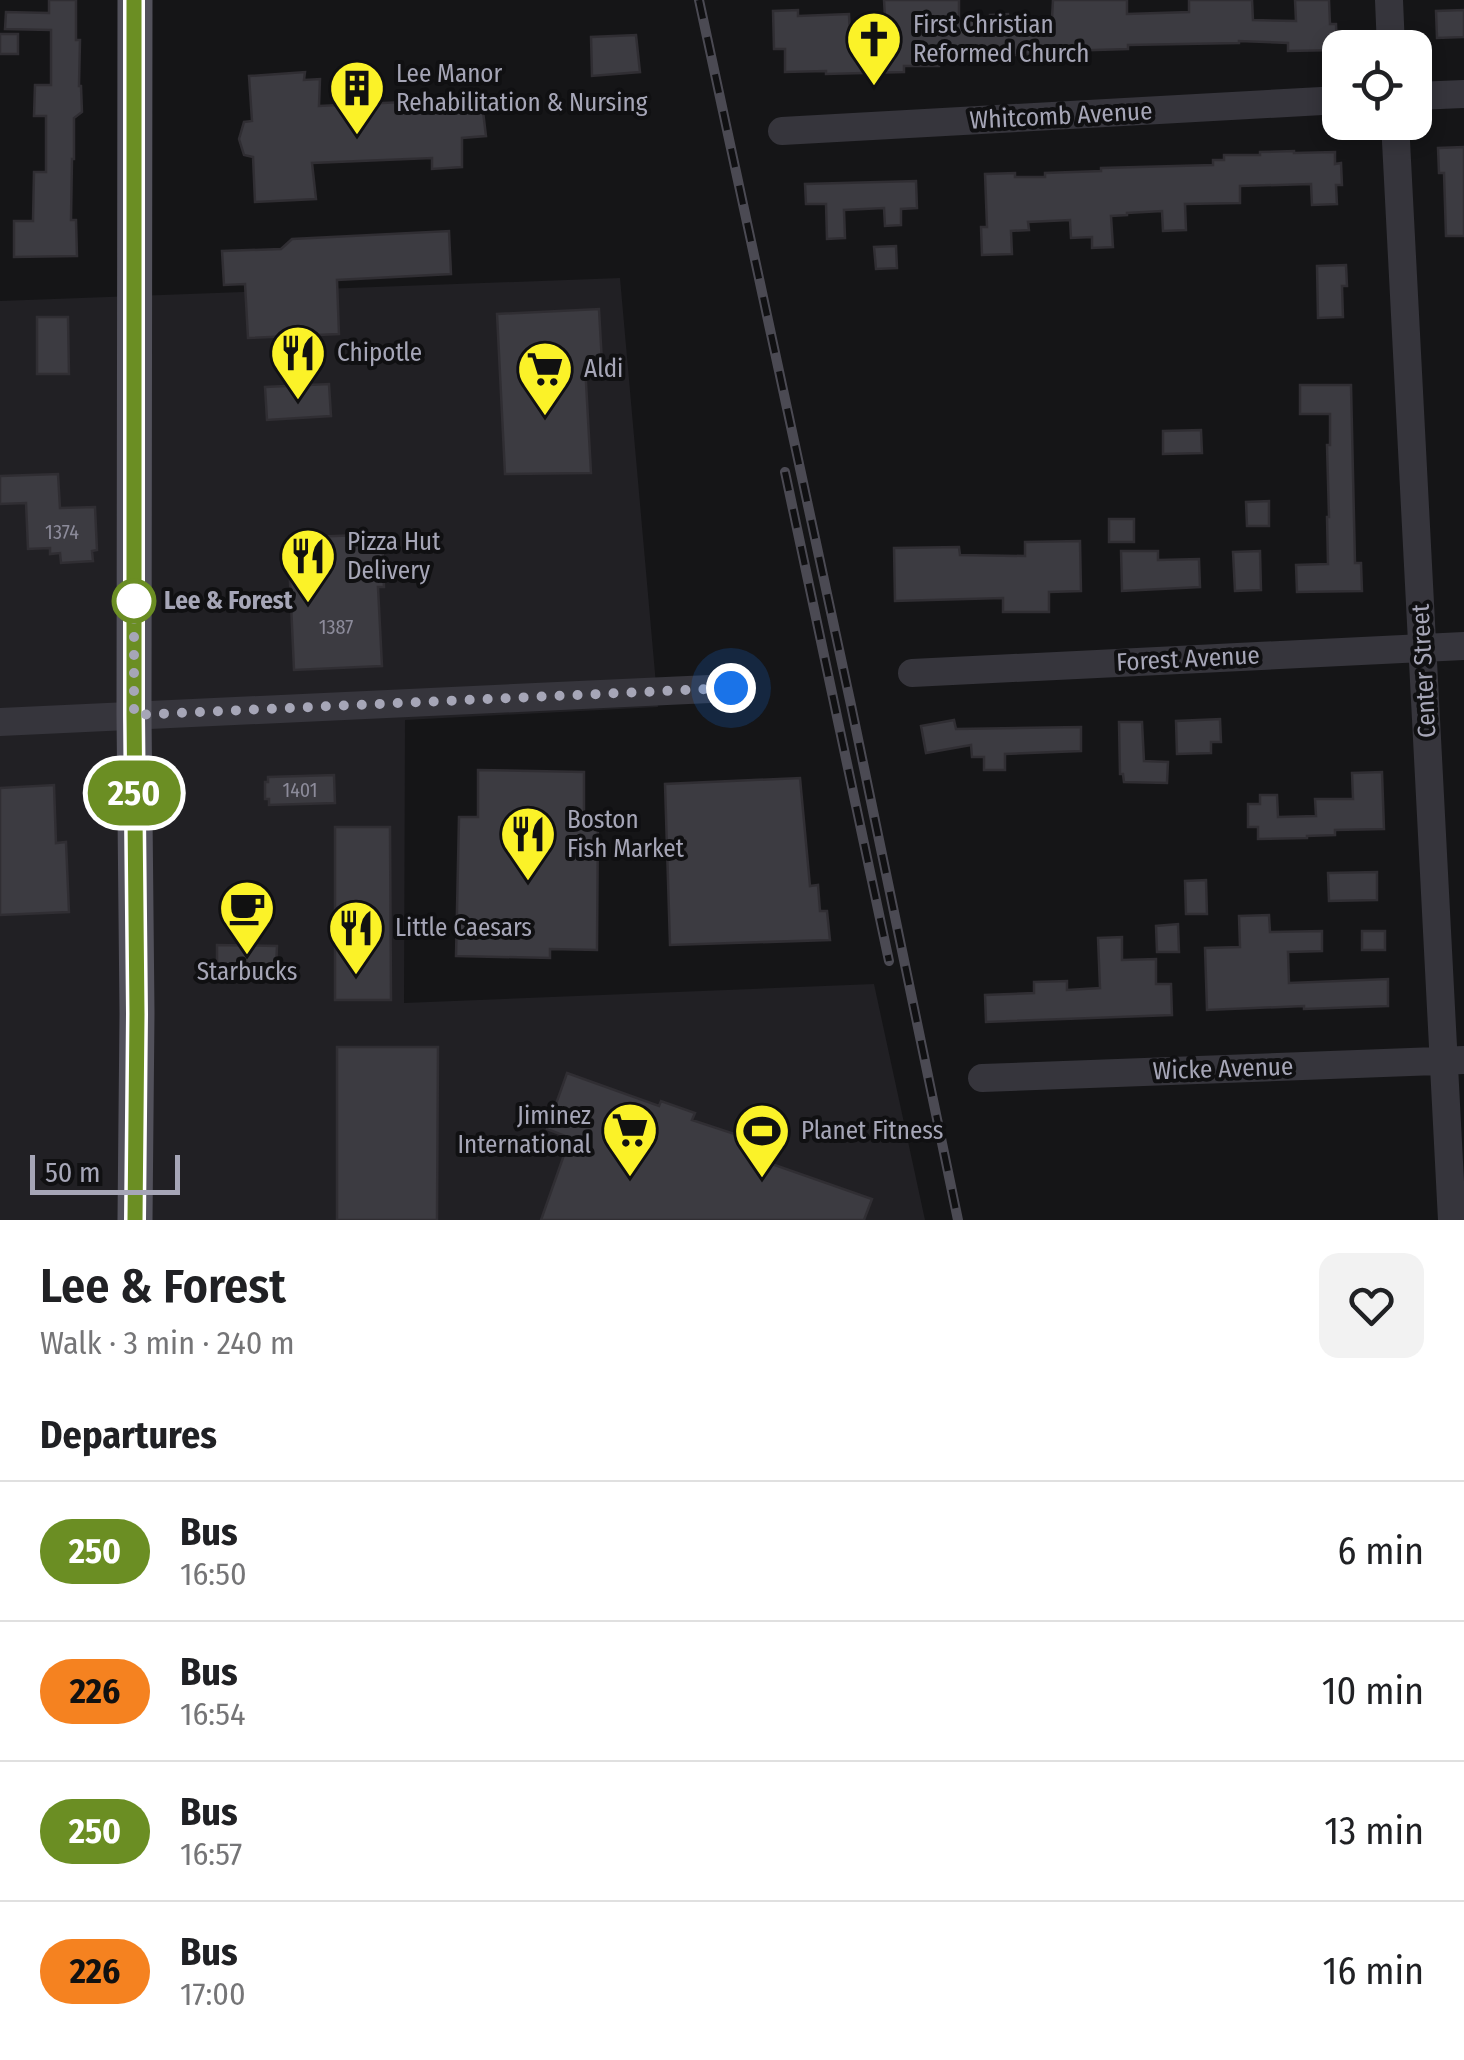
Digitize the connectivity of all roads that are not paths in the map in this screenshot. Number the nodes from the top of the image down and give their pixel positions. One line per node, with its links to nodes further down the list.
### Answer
1 (134, 0): 13 (main road)
2 (1389, 0): 3 (street)
3 (1391, 30)
4 (1464, 94): 5 (street)
5 (1432, 95)
6 (1322, 101): 7 (street, Whitcomb Avenue)
7 (782, 131)
8 (1396, 140): 10 (street, Center Street)
9 (1464, 646): 10 (street, Forest Avenue)
10 (1422, 648): 11 (street, Forest Avenue); 15 (street, Center Street)
11 (912, 673)
12 (731, 688): 13 (street)
13 (134, 715): 14 (street); 17 (main road)
14 (0, 722)
15 (1454, 1061): 16 (street, Wicke Avenue); 18 (street, Center Street)
16 (982, 1078)
17 (135, 1220)
18 (1452, 1220)

